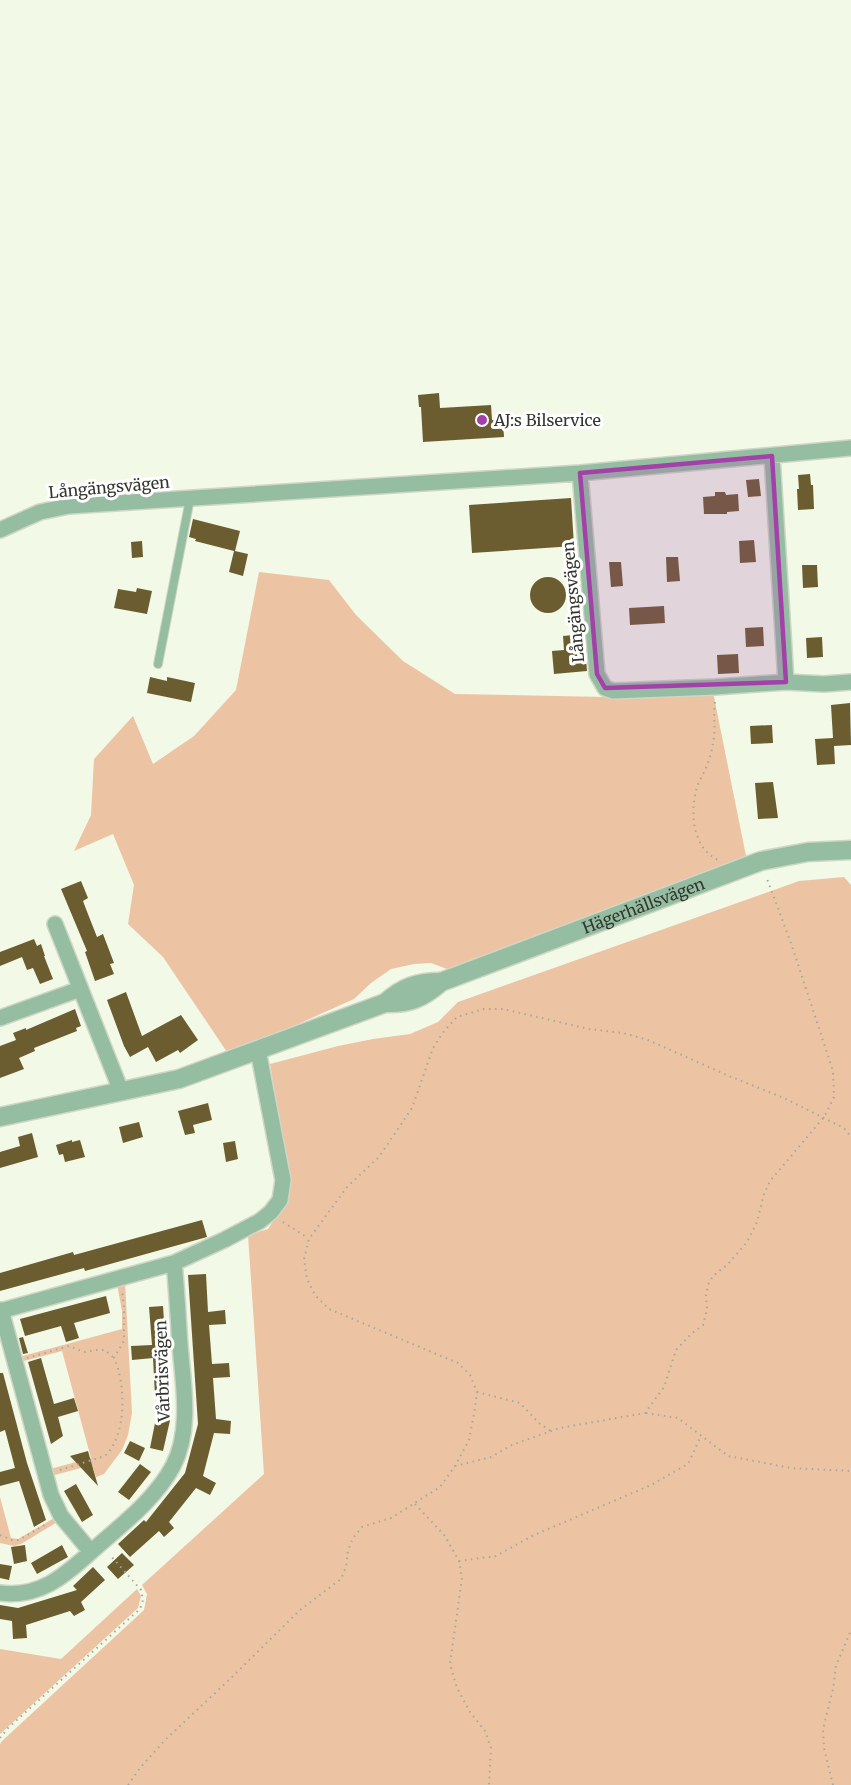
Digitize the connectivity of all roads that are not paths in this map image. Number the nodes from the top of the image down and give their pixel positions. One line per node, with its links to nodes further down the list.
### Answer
1 (851, 448): 2 (street, Långängsvägen)
2 (772, 456): 3 (street, Långängsvägen); 7 (street)
3 (580, 473): 4 (street, Långängsvägen); 7 (street, Långängsvägen)
4 (190, 499): 5 (street, Långängsvägen); 6 (lane, Långängsvägen)
5 (0, 530)
6 (158, 664)
7 (786, 682): 8 (street, Långängsvägen)
8 (851, 682)
9 (851, 850): 13 (street, Hägerhällsvägen)
10 (56, 924): 11 (street)
11 (80, 989): 12 (street); 14 (street)
12 (0, 1017)
13 (258, 1050): 14 (street, Hägerhällsvägen); 16 (street)
14 (121, 1091): 15 (street, Hägerhällsvägen)
15 (0, 1117)
16 (174, 1263): 17 (street); 18 (street, Vårbrisvägen)
17 (1, 1311): 18 (street)
18 (95, 1548): 19 (street, Vårbrisvägen)
19 (0, 1593)

